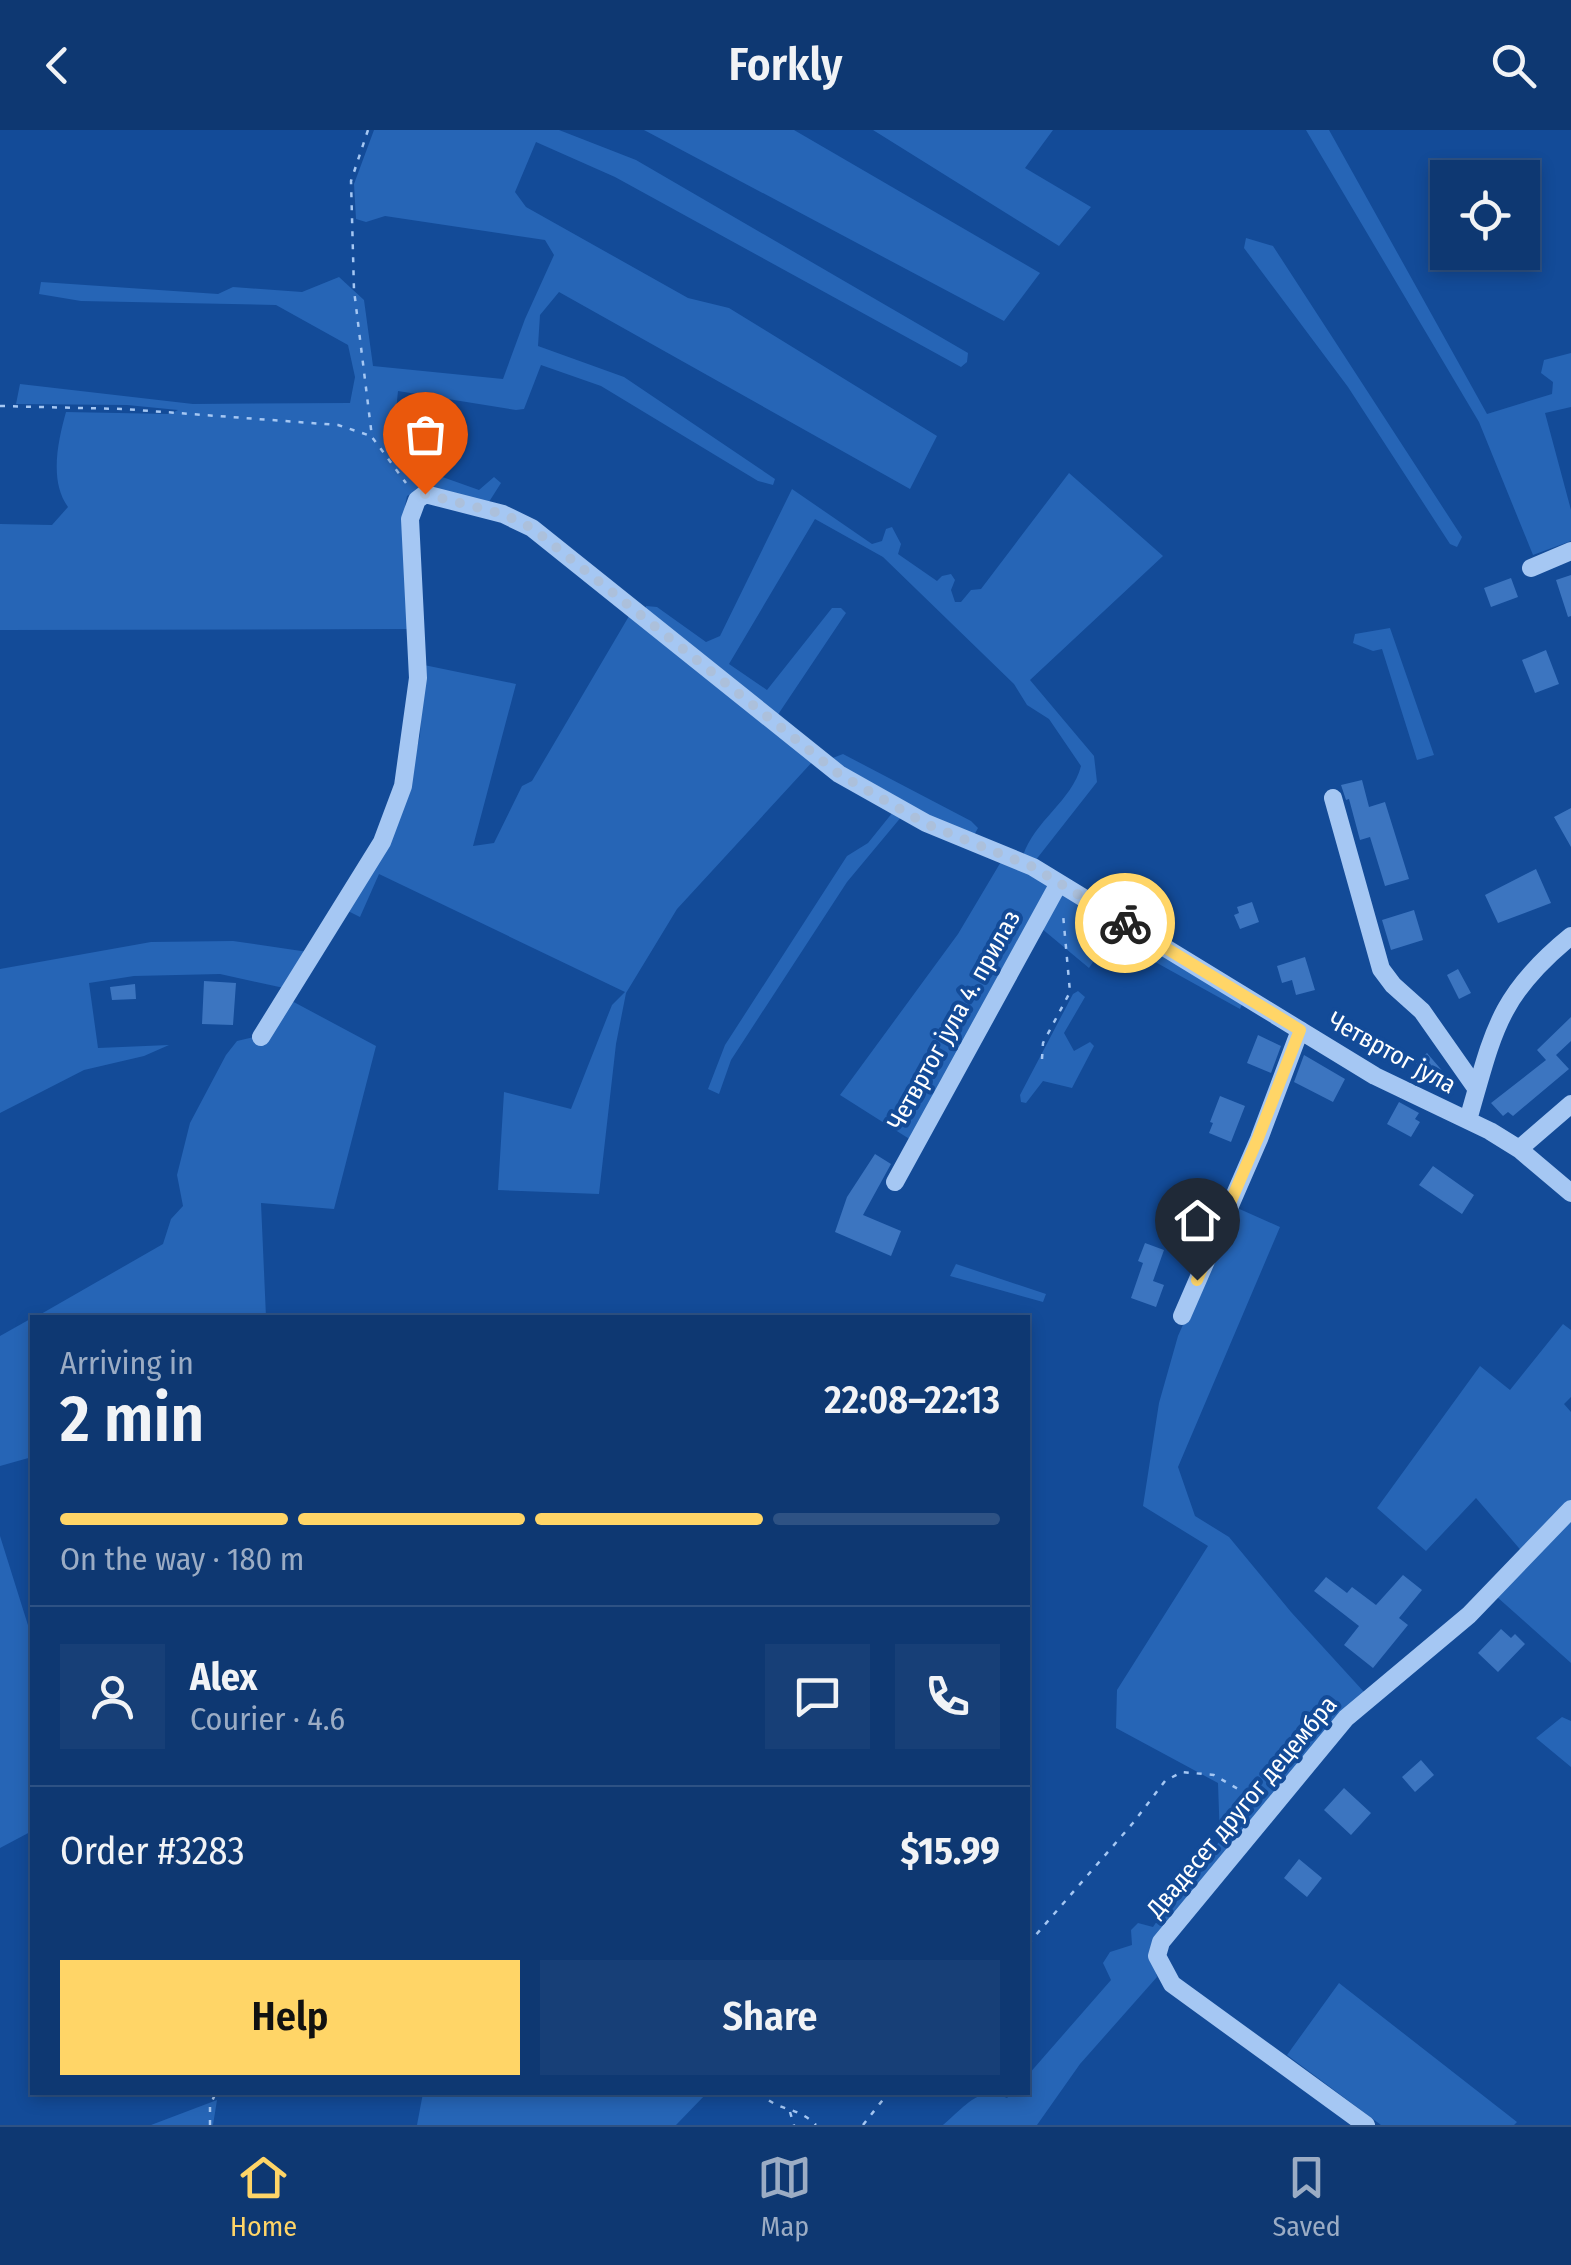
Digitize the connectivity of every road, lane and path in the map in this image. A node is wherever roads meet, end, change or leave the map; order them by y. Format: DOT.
graph roads {
  1 [pos="368,130"];
  2 [pos="0,406"];
  3 [pos="372,437"];
  4 [pos="425,494"];
  5 [pos="1571,551"];
  6 [pos="1531,568"];
  7 [pos="1333,798"];
  8 [pos="1059,883"];
  9 [pos="1571,936"];
  10 [pos="1300,1030"];
  11 [pos="261,1037"];
  12 [pos="1042,1059"];
  13 [pos="1476,1088"];
  14 [pos="1571,1104"];
  15 [pos="1468,1120"];
  16 [pos="1519,1149"];
  17 [pos="894,1182"];
  18 [pos="1571,1194"];
  19 [pos="1182,1316"];
  20 [pos="1571,1509"];
  21 [pos="1270,1807"];
  22 [pos="1030,1942"];
  23 [pos="215,2095"];
  24 [pos="762,2095"];
  25 [pos="887,2095"];
  26 [pos="790,2110"];
  27 [pos="210,2125"];
  28 [pos="794,2125"];
  29 [pos="816,2125"];
  30 [pos="863,2125"];
  31 [pos="1366,2125"];
  1 -- 3 [label="path"];
  2 -- 3 [label="path"];
  3 -- 4 [label="path"];
  4 -- 8 [label="street, Четвртог јула"];
  4 -- 11 [label="street"];
  5 -- 6 [label="street"];
  7 -- 13 [label="street"];
  8 -- 10 [label="street, Четвртог јула"];
  8 -- 12 [label="path"];
  8 -- 17 [label="street, Четвртог јула 4. прилаз"];
  9 -- 13 [label="street"];
  10 -- 15 [label="street, Четвртог јула"];
  10 -- 19 [label="street"];
  13 -- 15 [label="street"];
  14 -- 16 [label="street"];
  15 -- 16 [label="street, Четвртог јула"];
  16 -- 18 [label="street, Четвртог јула"];
  20 -- 21 [label="street, Двадесет другог децембра"];
  21 -- 22 [label="path"];
  21 -- 31 [label="street, Двадесет другог децембра"];
  23 -- 27 [label="path"];
  24 -- 26 [label="path"];
  25 -- 30 [label="path"];
  26 -- 28 [label="path"];
  26 -- 29 [label="path"];
}
